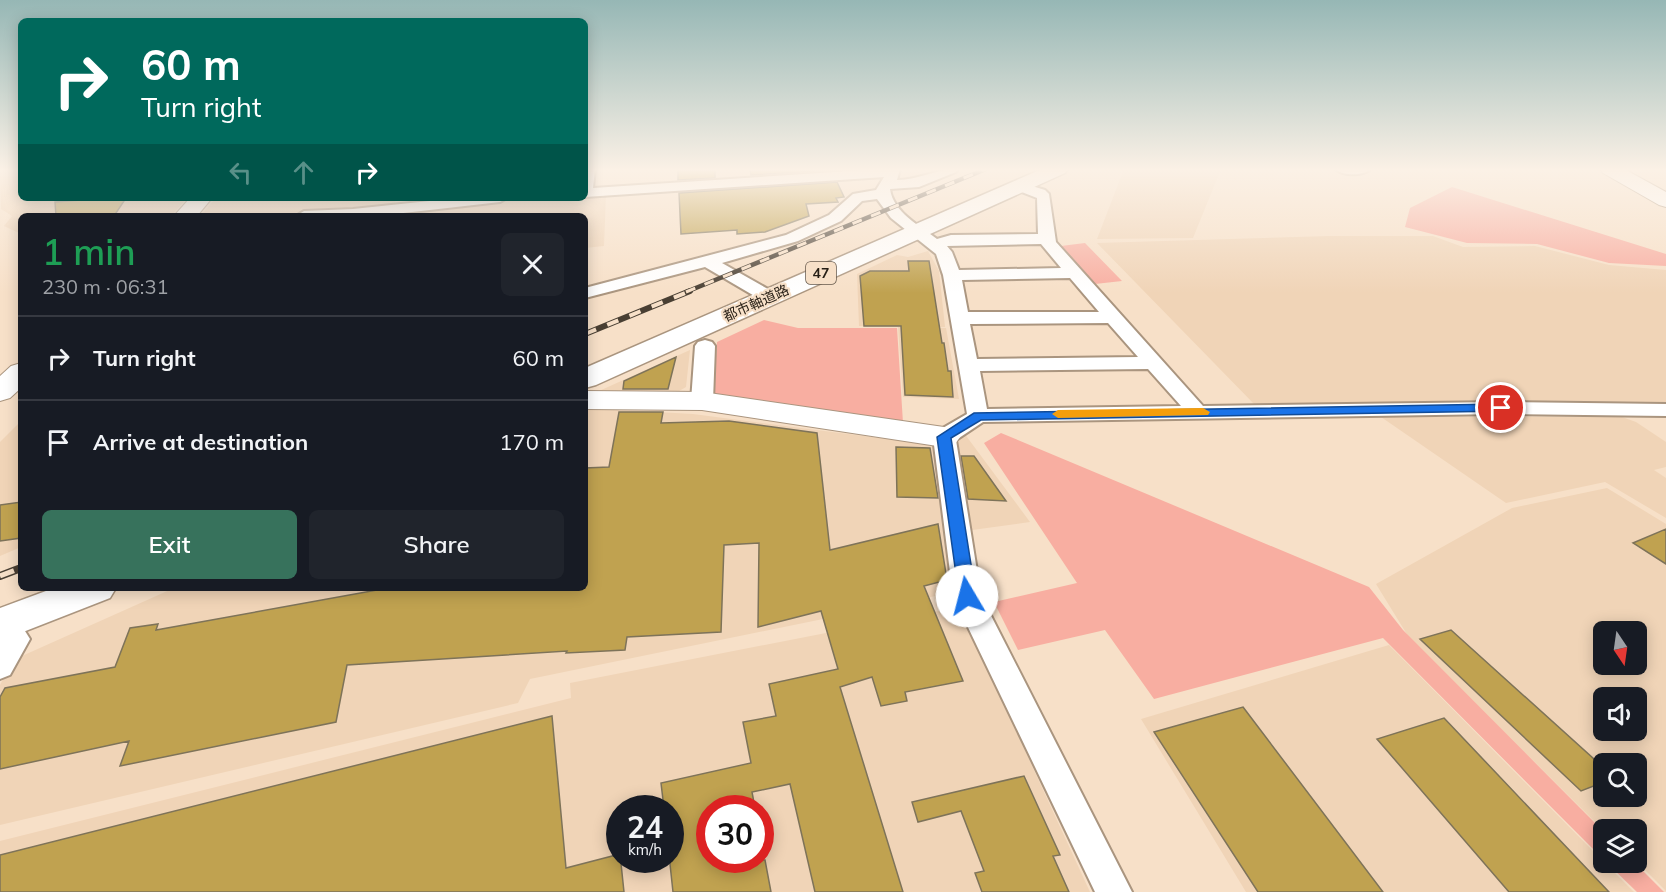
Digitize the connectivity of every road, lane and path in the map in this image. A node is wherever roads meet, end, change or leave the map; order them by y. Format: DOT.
graph roads {
  1 [pos="377,211"];
  2 [pos="843,211"];
  3 [pos="895,211"];
  4 [pos="975,211"];
  5 [pos="1045,211"];
  6 [pos="360,213"];
  7 [pos="927,237"];
  8 [pos="1046,239"];
  9 [pos="705,260"];
  10 [pos="1073,273"];
  11 [pos="952,275"];
  12 [pos="588,292"];
  13 [pos="769,297"];
  14 [pos="1113,316"];
  15 [pos="961,318"];
  16 [pos="705,346"];
  17 [pos="1156,363"];
  18 [pos="967,365"];
  19 [pos="18,375"];
  20 [pos="588,378"];
  21 [pos="0,393"];
  22 [pos="18,393"];
  23 [pos="588,400"];
  24 [pos="702,401"];
  25 [pos="1666,410"];
  26 [pos="1197,412"];
  27 [pos="978,416"];
  28 [pos="944,437"];
  29 [pos="84,591"];
  30 [pos="2,624"];
  31 [pos="0,668"];
  32 [pos="1114,892"];
  1 -- 6 [label="street"];
  2 -- 9 [label="street"];
  3 -- 7 [label="street"];
  4 -- 7 [label="main road, 都市軸道路 / 47"];
  5 -- 8 [label="street"];
  7 -- 8 [label="street"];
  7 -- 11 [label="street"];
  7 -- 13 [label="main road, 都市軸道路 / 47"];
  8 -- 10 [label="street"];
  9 -- 12 [label="street"];
  9 -- 13 [label="street"];
  10 -- 11 [label="street"];
  10 -- 14 [label="street"];
  11 -- 15 [label="street"];
  13 -- 20 [label="main road, 都市軸道路 / 47"];
  14 -- 15 [label="street"];
  14 -- 17 [label="street"];
  15 -- 18 [label="street"];
  16 -- 24 [label="street"];
  17 -- 18 [label="street"];
  17 -- 26 [label="street"];
  18 -- 27 [label="street"];
  19 -- 21 [label="street"];
  21 -- 22 [label="street"];
  23 -- 24 [label="street"];
  24 -- 28 [label="street"];
  25 -- 26 [label="street"];
  26 -- 27 [label="street"];
  27 -- 28 [label="street"];
  28 -- 32 [label="street"];
  29 -- 30 [label="main road"];
  30 -- 31 [label="street"];
}
